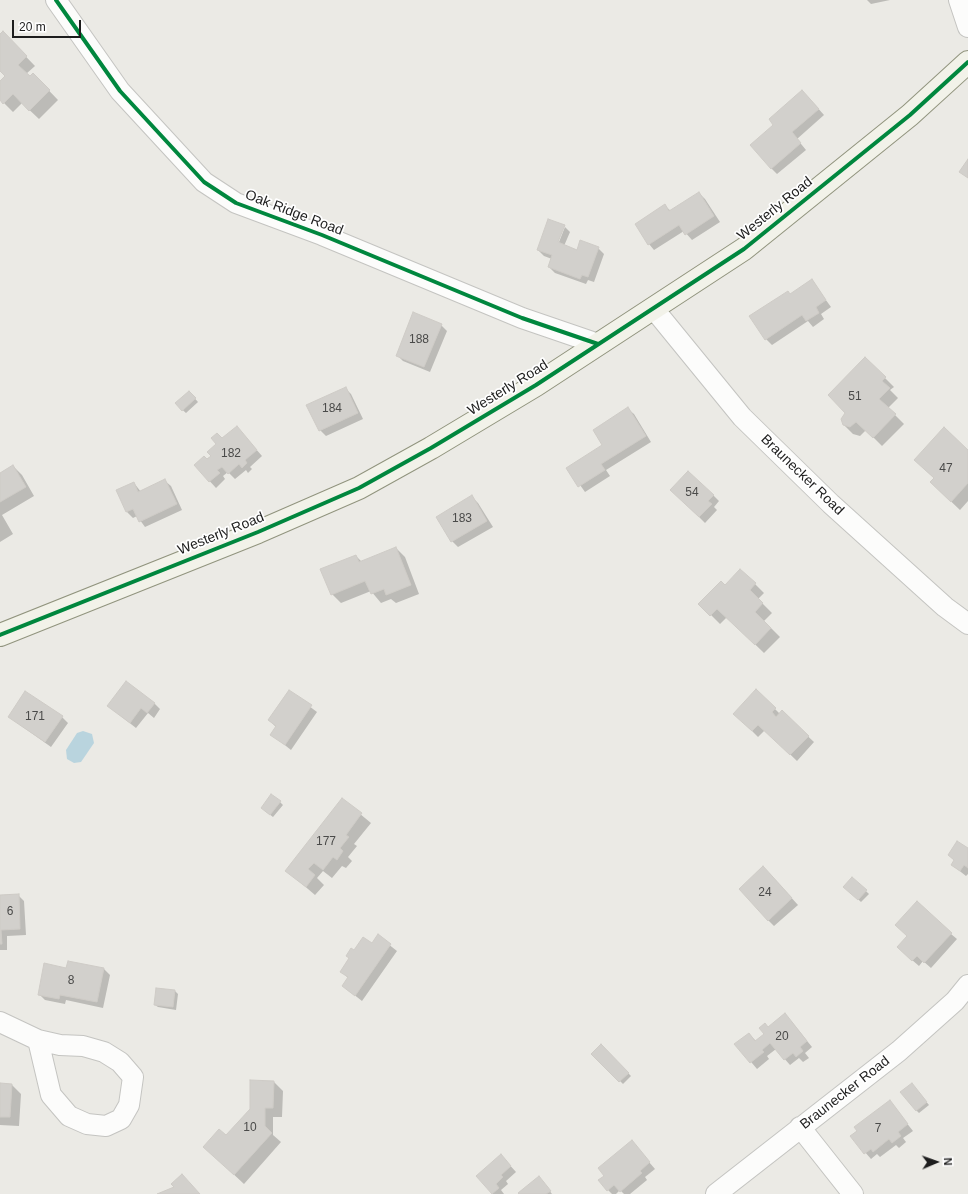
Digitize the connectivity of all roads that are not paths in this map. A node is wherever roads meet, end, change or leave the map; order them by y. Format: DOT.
graph roads {
  1 [pos="56,0"];
  2 [pos="959,0"];
  3 [pos="968,27"];
  4 [pos="968,62"];
  5 [pos="653,308"];
  6 [pos="598,344"];
  7 [pos="968,624"];
  8 [pos="0,635"];
  9 [pos="968,985"];
  10 [pos="0,1022"];
  11 [pos="38,1040"];
  12 [pos="800,1127"];
  13 [pos="716,1194"];
  14 [pos="853,1194"];
  1 -- 6 [label="street, Oak Ridge Road"];
  2 -- 3 [label="street"];
  4 -- 5 [label="street, Westerly Road"];
  5 -- 6 [label="street, Westerly Road"];
  5 -- 7 [label="street, Braunecker Road"];
  6 -- 8 [label="street, Westerly Road"];
  9 -- 12 [label="street, Braunecker Road"];
  10 -- 11 [label="street"];
  11 -- 11 [label="street"];
  12 -- 13 [label="street, Braunecker Road"];
  12 -- 14 [label="street"];
}
